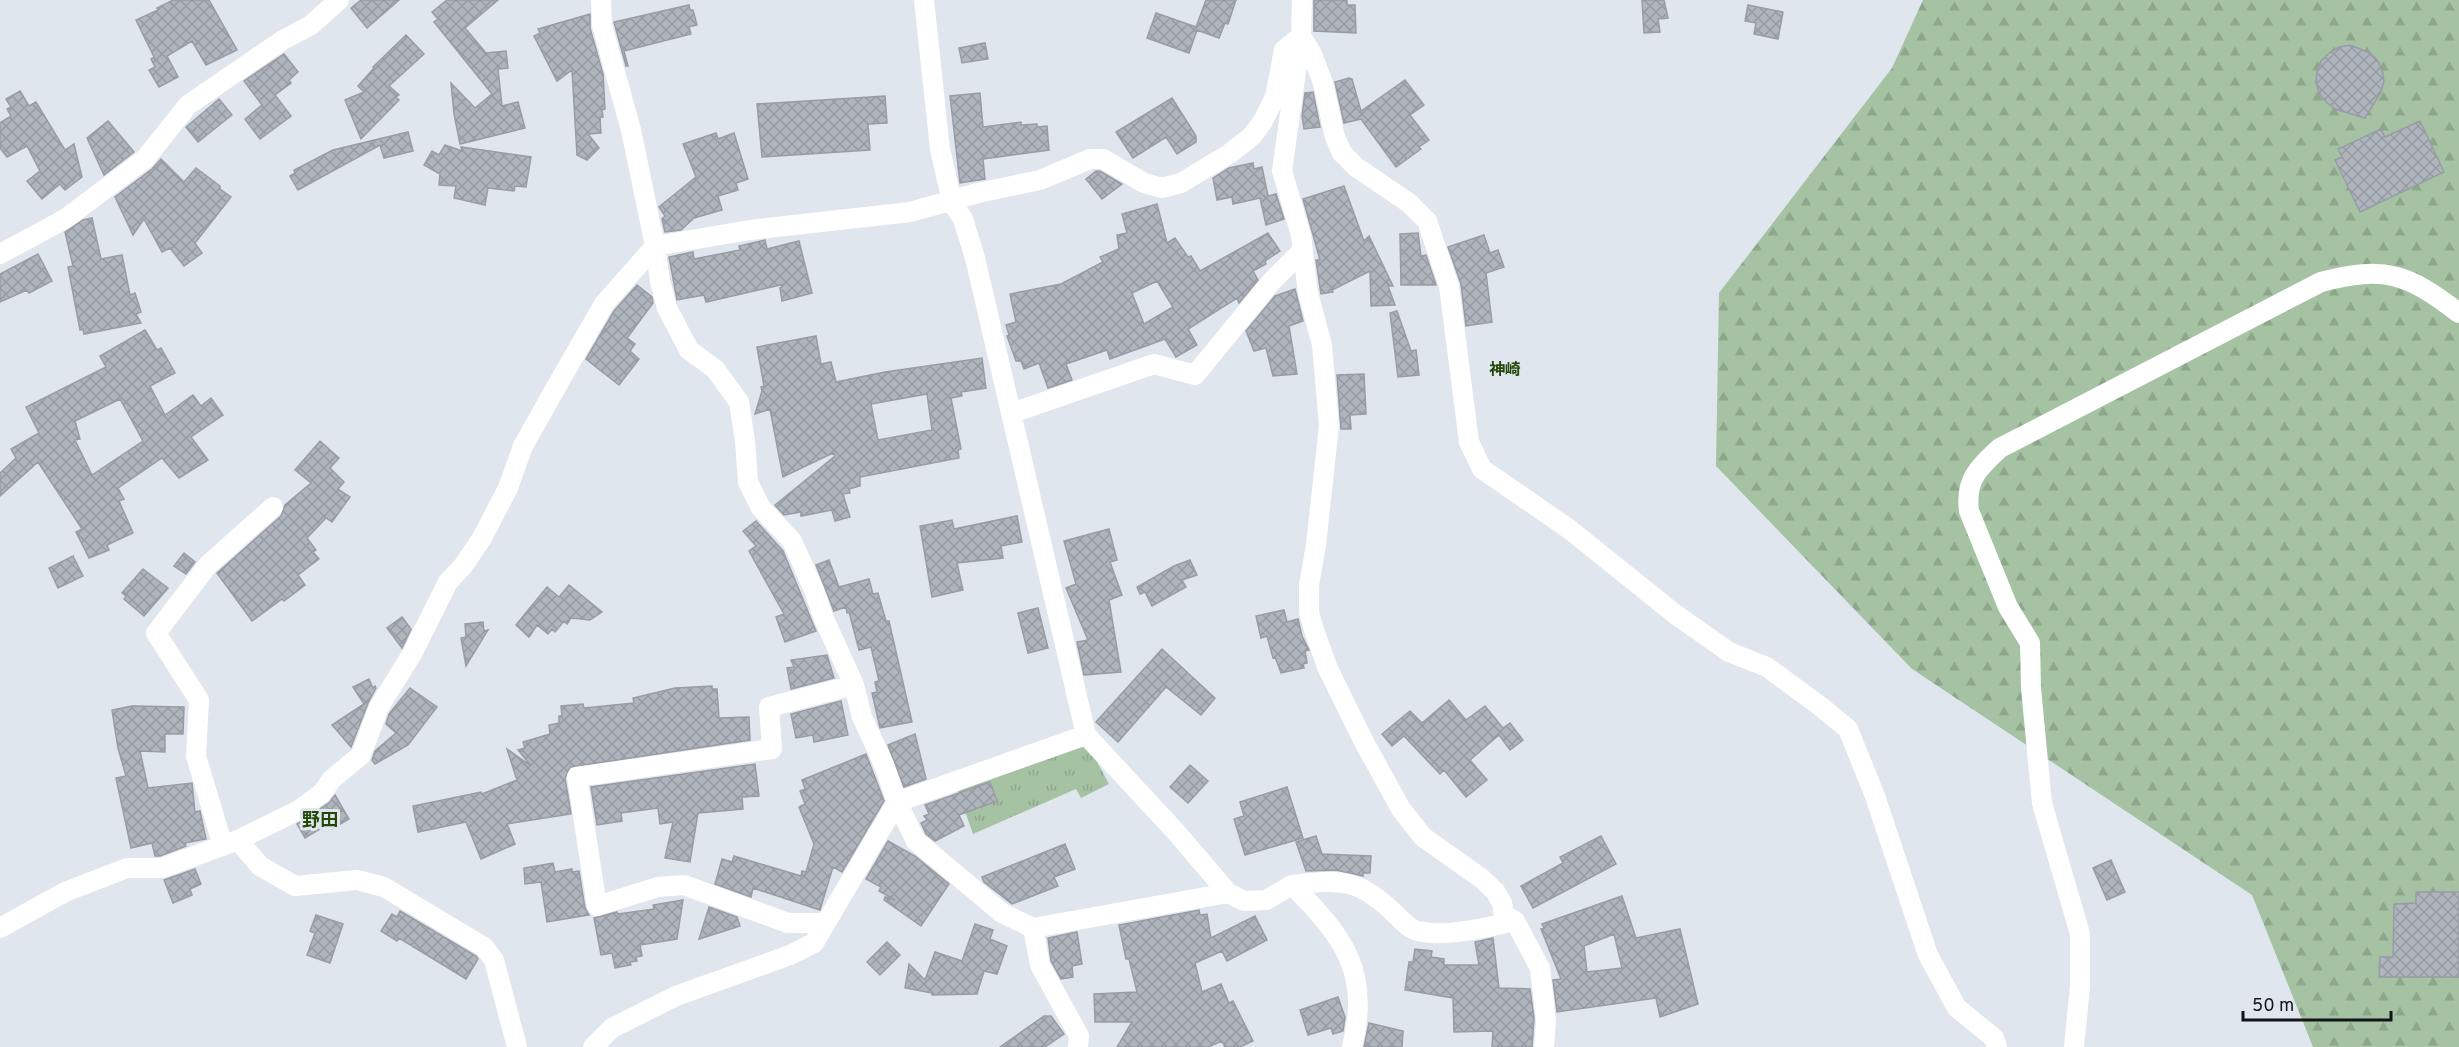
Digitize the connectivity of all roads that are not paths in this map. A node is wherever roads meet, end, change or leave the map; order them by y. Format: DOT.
graph roads {
  1 [pos="323,0"];
  2 [pos="339,0"];
  3 [pos="601,0"];
  4 [pos="924,0"];
  5 [pos="1302,0"];
  6 [pos="1301,36"];
  7 [pos="283,40"];
  8 [pos="952,202"];
  9 [pos="655,246"];
  10 [pos="1303,250"];
  11 [pos="0,254"];
  12 [pos="2459,314"];
  13 [pos="1012,413"];
  14 [pos="273,507"];
  15 [pos="854,685"];
  16 [pos="1086,735"];
  17 [pos="897,802"];
  18 [pos="231,843"];
  19 [pos="1292,885"];
  20 [pos="1228,893"];
  21 [pos="1515,921"];
  22 [pos="826,923"];
  23 [pos="0,928"];
  24 [pos="1034,928"];
  25 [pos="517,1047"];
  26 [pos="593,1047"];
  27 [pos="1077,1047"];
  28 [pos="1352,1047"];
  29 [pos="1544,1047"];
  30 [pos="1997,1047"];
  31 [pos="2074,1047"];
  1 -- 7 [label="street"];
  2 -- 7 [label="street"];
  3 -- 9 [label="street"];
  4 -- 8 [label="street"];
  5 -- 6 [label="street"];
  6 -- 8 [label="street"];
  6 -- 10 [label="street"];
  6 -- 30 [label="street"];
  7 -- 11 [label="street"];
  8 -- 9 [label="street"];
  8 -- 13 [label="street"];
  9 -- 15 [label="street"];
  9 -- 18 [label="street"];
  10 -- 13 [label="street"];
  10 -- 21 [label="street"];
  12 -- 31 [label="street"];
  13 -- 16 [label="street"];
  14 -- 18 [label="street"];
  15 -- 17 [label="street"];
  15 -- 22 [label="street"];
  16 -- 17 [label="street"];
  16 -- 20 [label="street"];
  17 -- 22 [label="street"];
  17 -- 24 [label="street"];
  18 -- 23 [label="street"];
  18 -- 25 [label="street"];
  19 -- 20 [label="street"];
  19 -- 21 [label="street"];
  19 -- 28 [label="street"];
  20 -- 24 [label="street"];
  21 -- 29 [label="street"];
  22 -- 26 [label="street"];
  24 -- 27 [label="street"];
}
